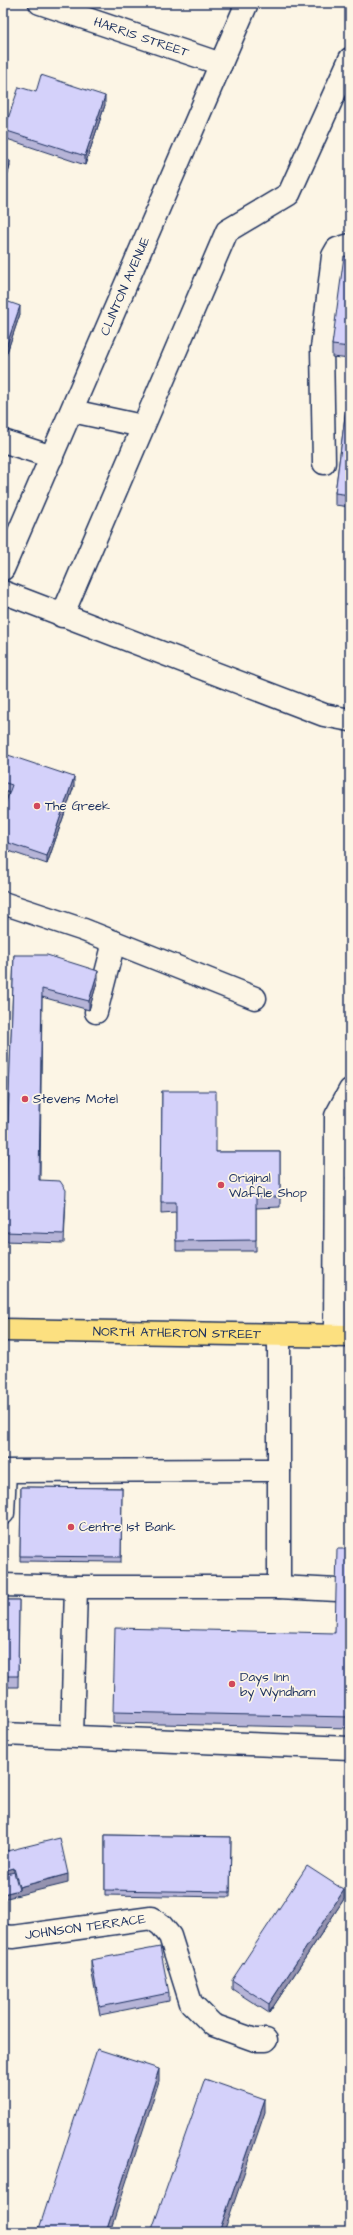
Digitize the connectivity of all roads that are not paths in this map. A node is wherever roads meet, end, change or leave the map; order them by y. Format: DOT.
graph roads {
  1 [pos="40,3"];
  2 [pos="248,3"];
  3 [pos="350,59"];
  4 [pos="221,64"];
  5 [pos="350,245"];
  6 [pos="72,411"];
  7 [pos="142,426"];
  8 [pos="3,441"];
  9 [pos="52,458"];
  10 [pos="324,463"];
  11 [pos="3,569"];
  12 [pos="3,592"];
  13 [pos="62,616"];
  14 [pos="350,720"];
  15 [pos="3,903"];
  16 [pos="114,942"];
  17 [pos="255,998"];
  18 [pos="96,1012"];
  19 [pos="350,1090"];
  20 [pos="3,1330"];
  21 [pos="279,1335"];
  22 [pos="342,1336"];
  23 [pos="280,1470"];
  24 [pos="3,1513"];
  25 [pos="3,1585"];
  26 [pos="76,1587"];
  27 [pos="280,1587"];
  28 [pos="337,1590"];
  29 [pos="3,1734"];
  30 [pos="72,1736"];
  31 [pos="350,1748"];
  32 [pos="3,1936"];
  33 [pos="266,2040"];
  1 -- 4 [label="street, HARRIS STREET"];
  2 -- 4 [label="street, CLINTON AVENUE"];
  3 -- 7 [label="street"];
  4 -- 6 [label="street, CLINTON AVENUE"];
  5 -- 10 [label="street"];
  6 -- 7 [label="street"];
  6 -- 9 [label="street, CLINTON AVENUE"];
  7 -- 13 [label="street"];
  8 -- 9 [label="street"];
  9 -- 11 [label="street, CLINTON AVENUE"];
  12 -- 13 [label="street"];
  13 -- 14 [label="street"];
  15 -- 16 [label="street"];
  16 -- 17 [label="street"];
  16 -- 18 [label="street"];
  19 -- 22 [label="street"];
  20 -- 21 [label="main road, NORTH ATHERTON STREET"];
  21 -- 22 [label="main road, NORTH ATHERTON STREET"];
  21 -- 23 [label="street"];
  23 -- 24 [label="street"];
  23 -- 27 [label="street"];
  25 -- 26 [label="street"];
  26 -- 27 [label="street"];
  26 -- 30 [label="street"];
  27 -- 28 [label="street"];
  29 -- 30 [label="street"];
  30 -- 31 [label="street"];
  32 -- 33 [label="street, JOHNSON TERRACE"];
}
